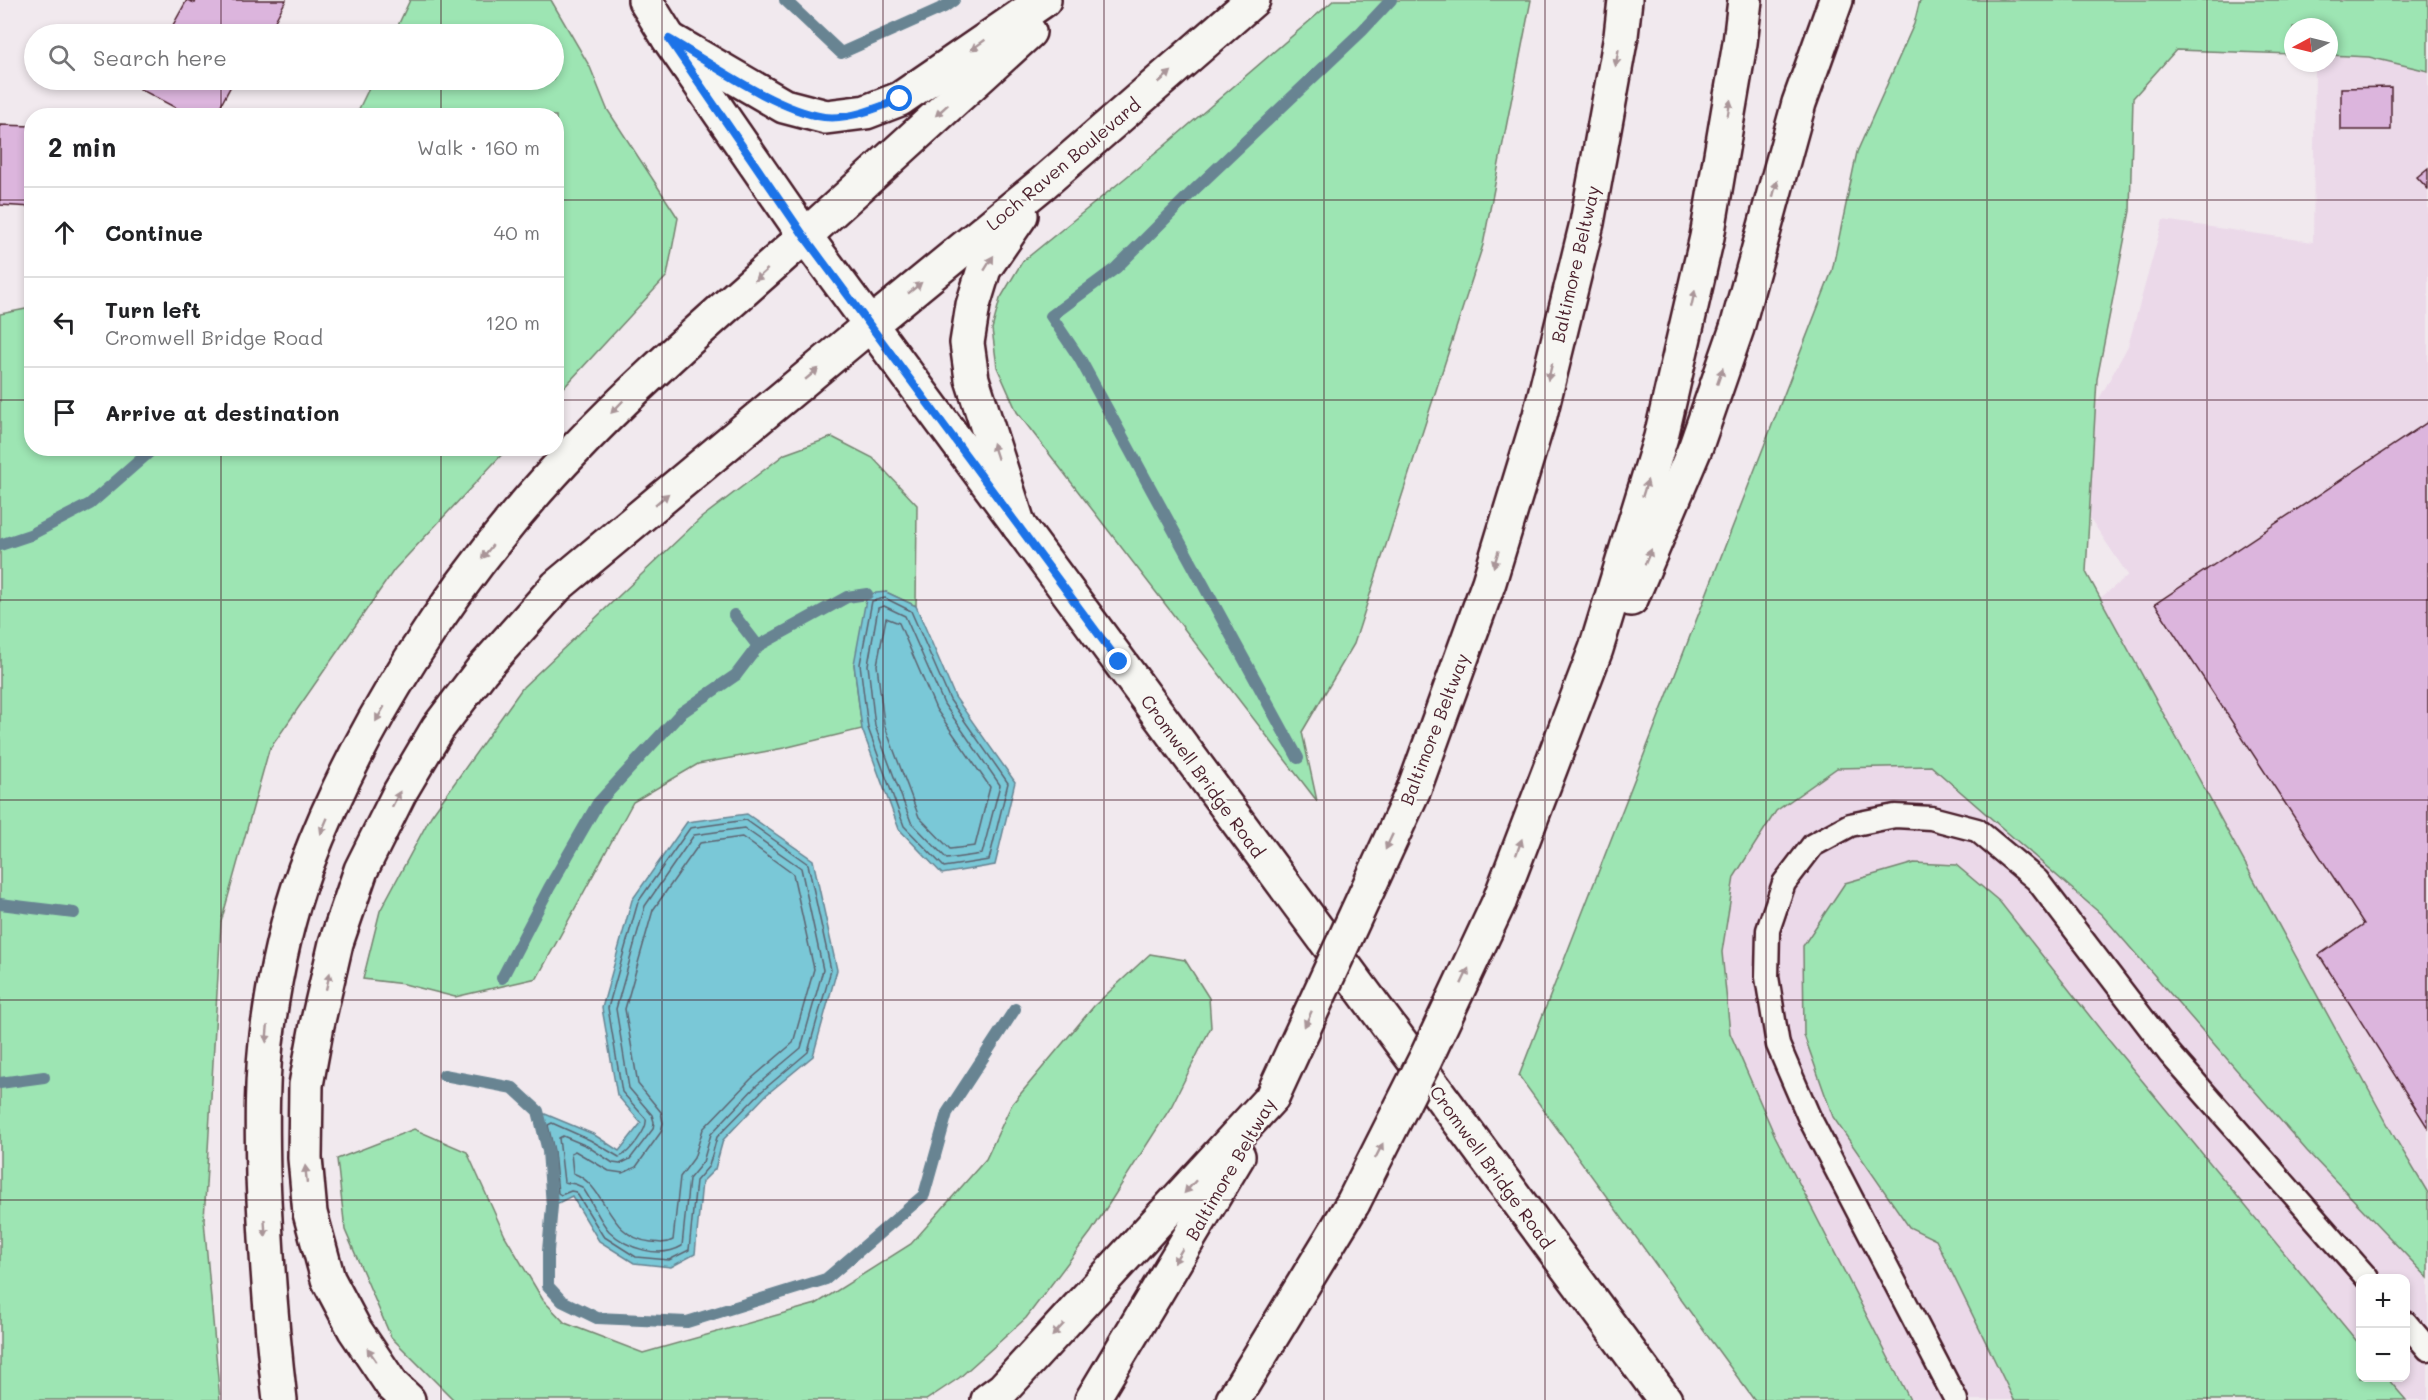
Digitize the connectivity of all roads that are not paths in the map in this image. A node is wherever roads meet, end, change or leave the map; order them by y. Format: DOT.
graph roads {
  1 [pos="645,0"];
  2 [pos="1044,0"];
  3 [pos="1063,0"];
  4 [pos="1253,0"];
  5 [pos="1625,0"];
  6 [pos="1745,0"];
  7 [pos="1836,0"];
  8 [pos="669,39"];
  9 [pos="1042,184"];
  10 [pos="804,236"];
  11 [pos="870,325"];
  12 [pos="1019,526"];
  13 [pos="1544,782"];
  14 [pos="1272,1097"];
  15 [pos="1328,1244"];
  16 [pos="2363,1274"];
  17 [pos="2410,1328"];
  18 [pos="2428,1349"];
  19 [pos="280,1400"];
  20 [pos="408,1400"];
  21 [pos="988,1400"];
  22 [pos="1092,1400"];
  23 [pos="1233,1400"];
  24 [pos="1252,1400"];
  25 [pos="1665,1400"];
  26 [pos="1956,1400"];
  1 -- 8 [label="main road, Cromwell Bridge Road"];
  2 -- 8 [label="main road, one-way"];
  3 -- 10 [label="main road, one-way"];
  9 -- 4 [label="main road, Loch Raven Boulevard, one-way"];
  5 -- 14 [label="main road, Baltimore Beltway, one-way, bridge"];
  13 -- 6 [label="main road, one-way"];
  13 -- 7 [label="main road, one-way"];
  8 -- 10 [label="main road, Cromwell Bridge Road"];
  11 -- 9 [label="main road, Loch Raven Boulevard, one-way"];
  12 -- 9 [label="main road, one-way"];
  10 -- 11 [label="main road, Cromwell Bridge Road"];
  10 -- 19 [label="main road, one-way"];
  11 -- 12 [label="main road, Cromwell Bridge Road"];
  20 -- 11 [label="main road, Loch Raven Boulevard, one-way"];
  12 -- 25 [label="main road, Cromwell Bridge Road"];
  15 -- 13 [label="main road, one-way, bridge"];
  14 -- 21 [label="main road, one-way"];
  14 -- 22 [label="main road, Baltimore Beltway, one-way"];
  15 -- 23 [label="main road"];
  15 -- 24 [label="main road"];
  16 -- 26 [label="lane"];
  17 -- 18 [label="lane"];
}
